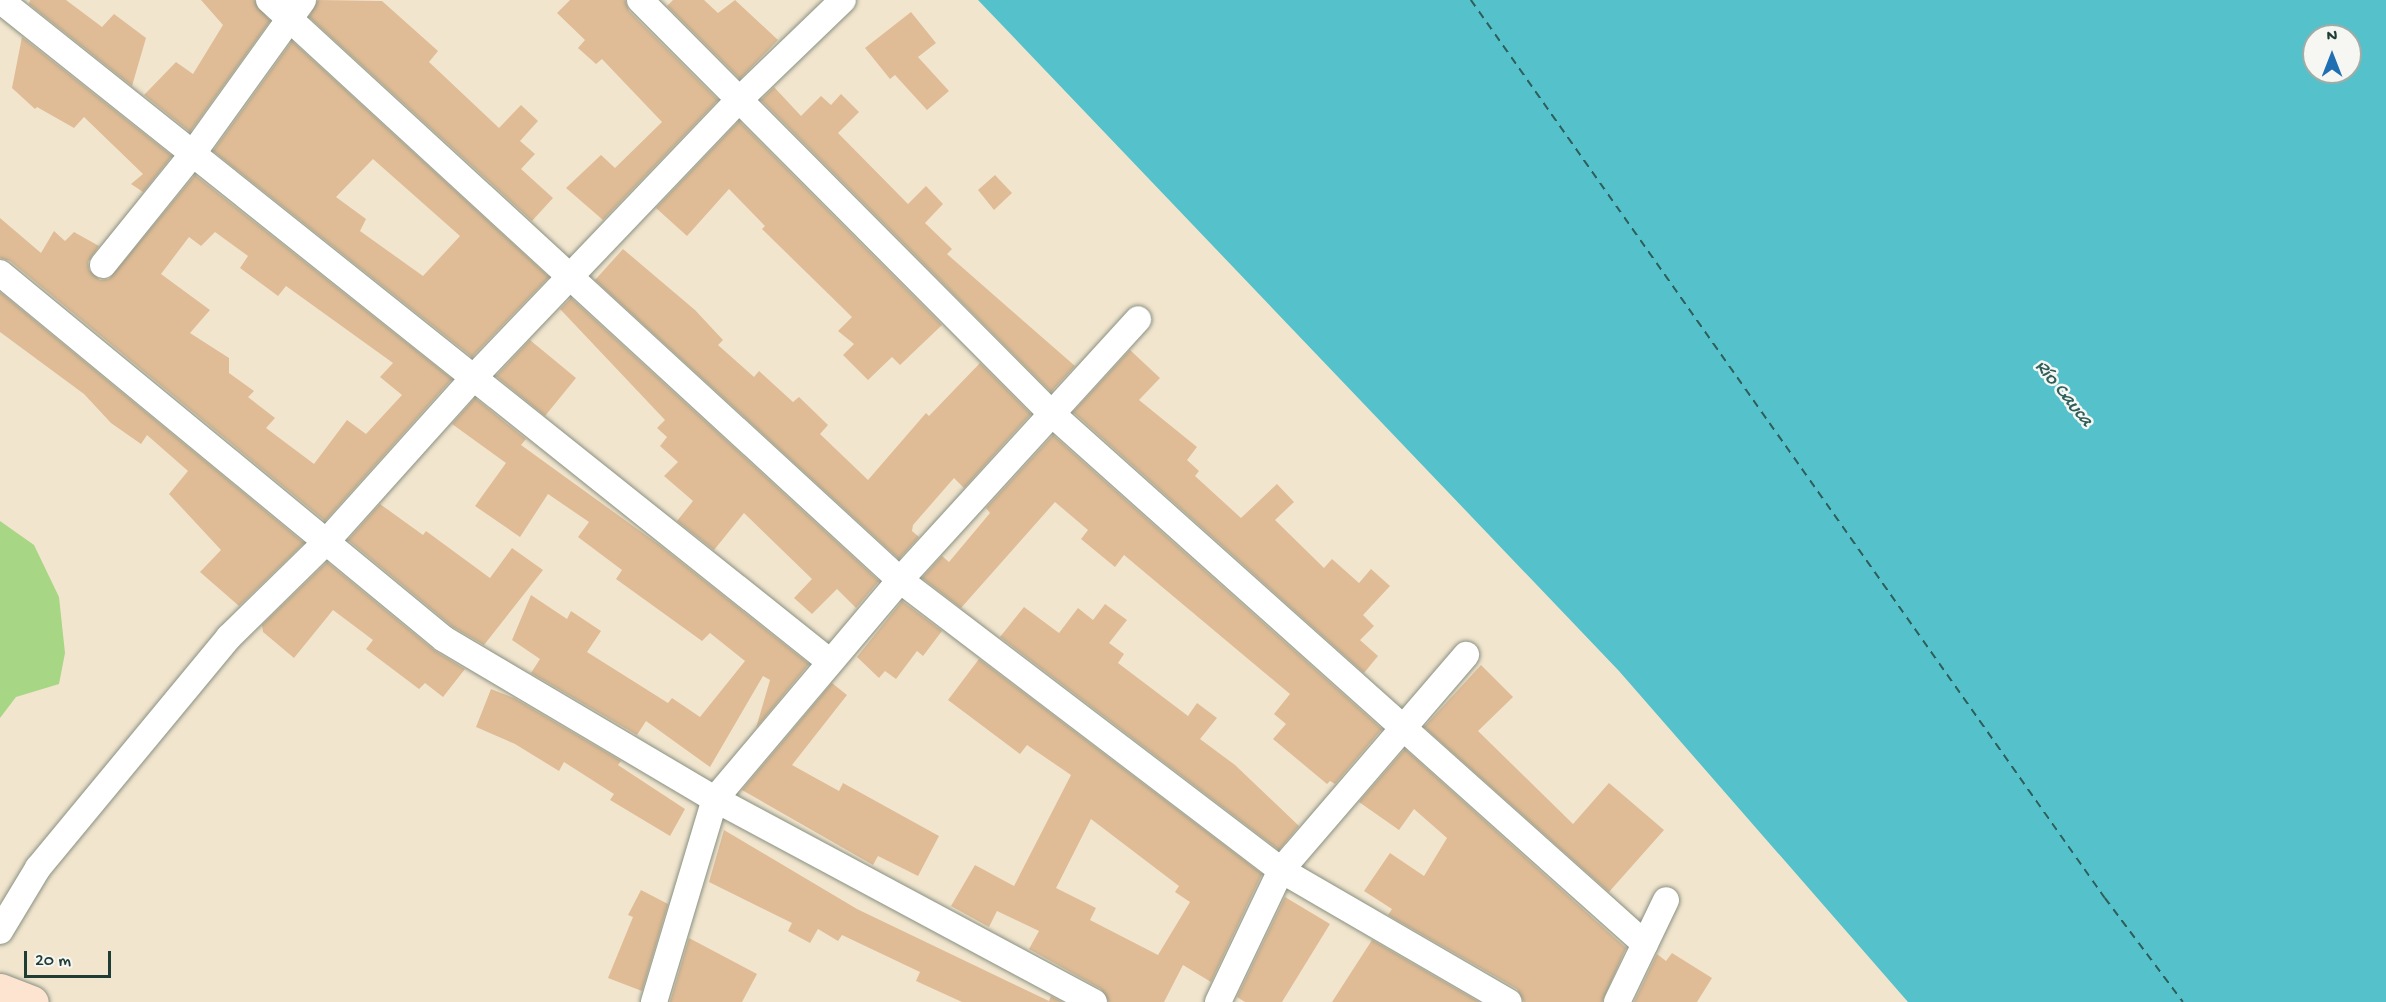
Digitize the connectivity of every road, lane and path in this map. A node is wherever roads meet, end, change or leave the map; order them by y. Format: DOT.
graph roads {
  1 [pos="0,0"];
  2 [pos="640,0"];
  3 [pos="843,0"];
  4 [pos="287,6"];
  5 [pos="739,100"];
  6 [pos="191,156"];
  7 [pos="103,265"];
  8 [pos="0,273"];
  9 [pos="570,276"];
  10 [pos="1138,319"];
  11 [pos="473,378"];
  12 [pos="1050,412"];
  13 [pos="327,541"];
  14 [pos="900,580"];
  15 [pos="1467,655"];
  16 [pos="829,661"];
  17 [pos="1405,727"];
  18 [pos="715,799"];
  19 [pos="1281,870"];
  20 [pos="1666,900"];
  21 [pos="0,931"];
  22 [pos="1645,944"];
  23 [pos="0,990"];
  24 [pos="32,1002"];
  25 [pos="654,1002"];
  26 [pos="1094,1002"];
  27 [pos="1218,1002"];
  28 [pos="1509,1002"];
  29 [pos="1617,1002"];
  1 -- 6 [label="street"];
  2 -- 5 [label="street"];
  3 -- 5 [label="street"];
  4 -- 6 [label="street"];
  4 -- 9 [label="street"];
  5 -- 9 [label="street"];
  5 -- 12 [label="street"];
  6 -- 7 [label="street"];
  6 -- 11 [label="street"];
  8 -- 13 [label="street"];
  9 -- 11 [label="street"];
  9 -- 14 [label="street"];
  10 -- 12 [label="street"];
  11 -- 13 [label="street"];
  11 -- 16 [label="street"];
  12 -- 14 [label="street"];
  12 -- 17 [label="street"];
  13 -- 18 [label="street"];
  13 -- 21 [label="street"];
  14 -- 16 [label="street"];
  14 -- 19 [label="street"];
  15 -- 17 [label="street"];
  16 -- 18 [label="street"];
  17 -- 19 [label="street"];
  17 -- 22 [label="street"];
  18 -- 25 [label="street"];
  18 -- 26 [label="street"];
  19 -- 27 [label="street"];
  19 -- 28 [label="street"];
  20 -- 22 [label="street"];
  22 -- 29 [label="street"];
  23 -- 24 [label="main road"];
}
